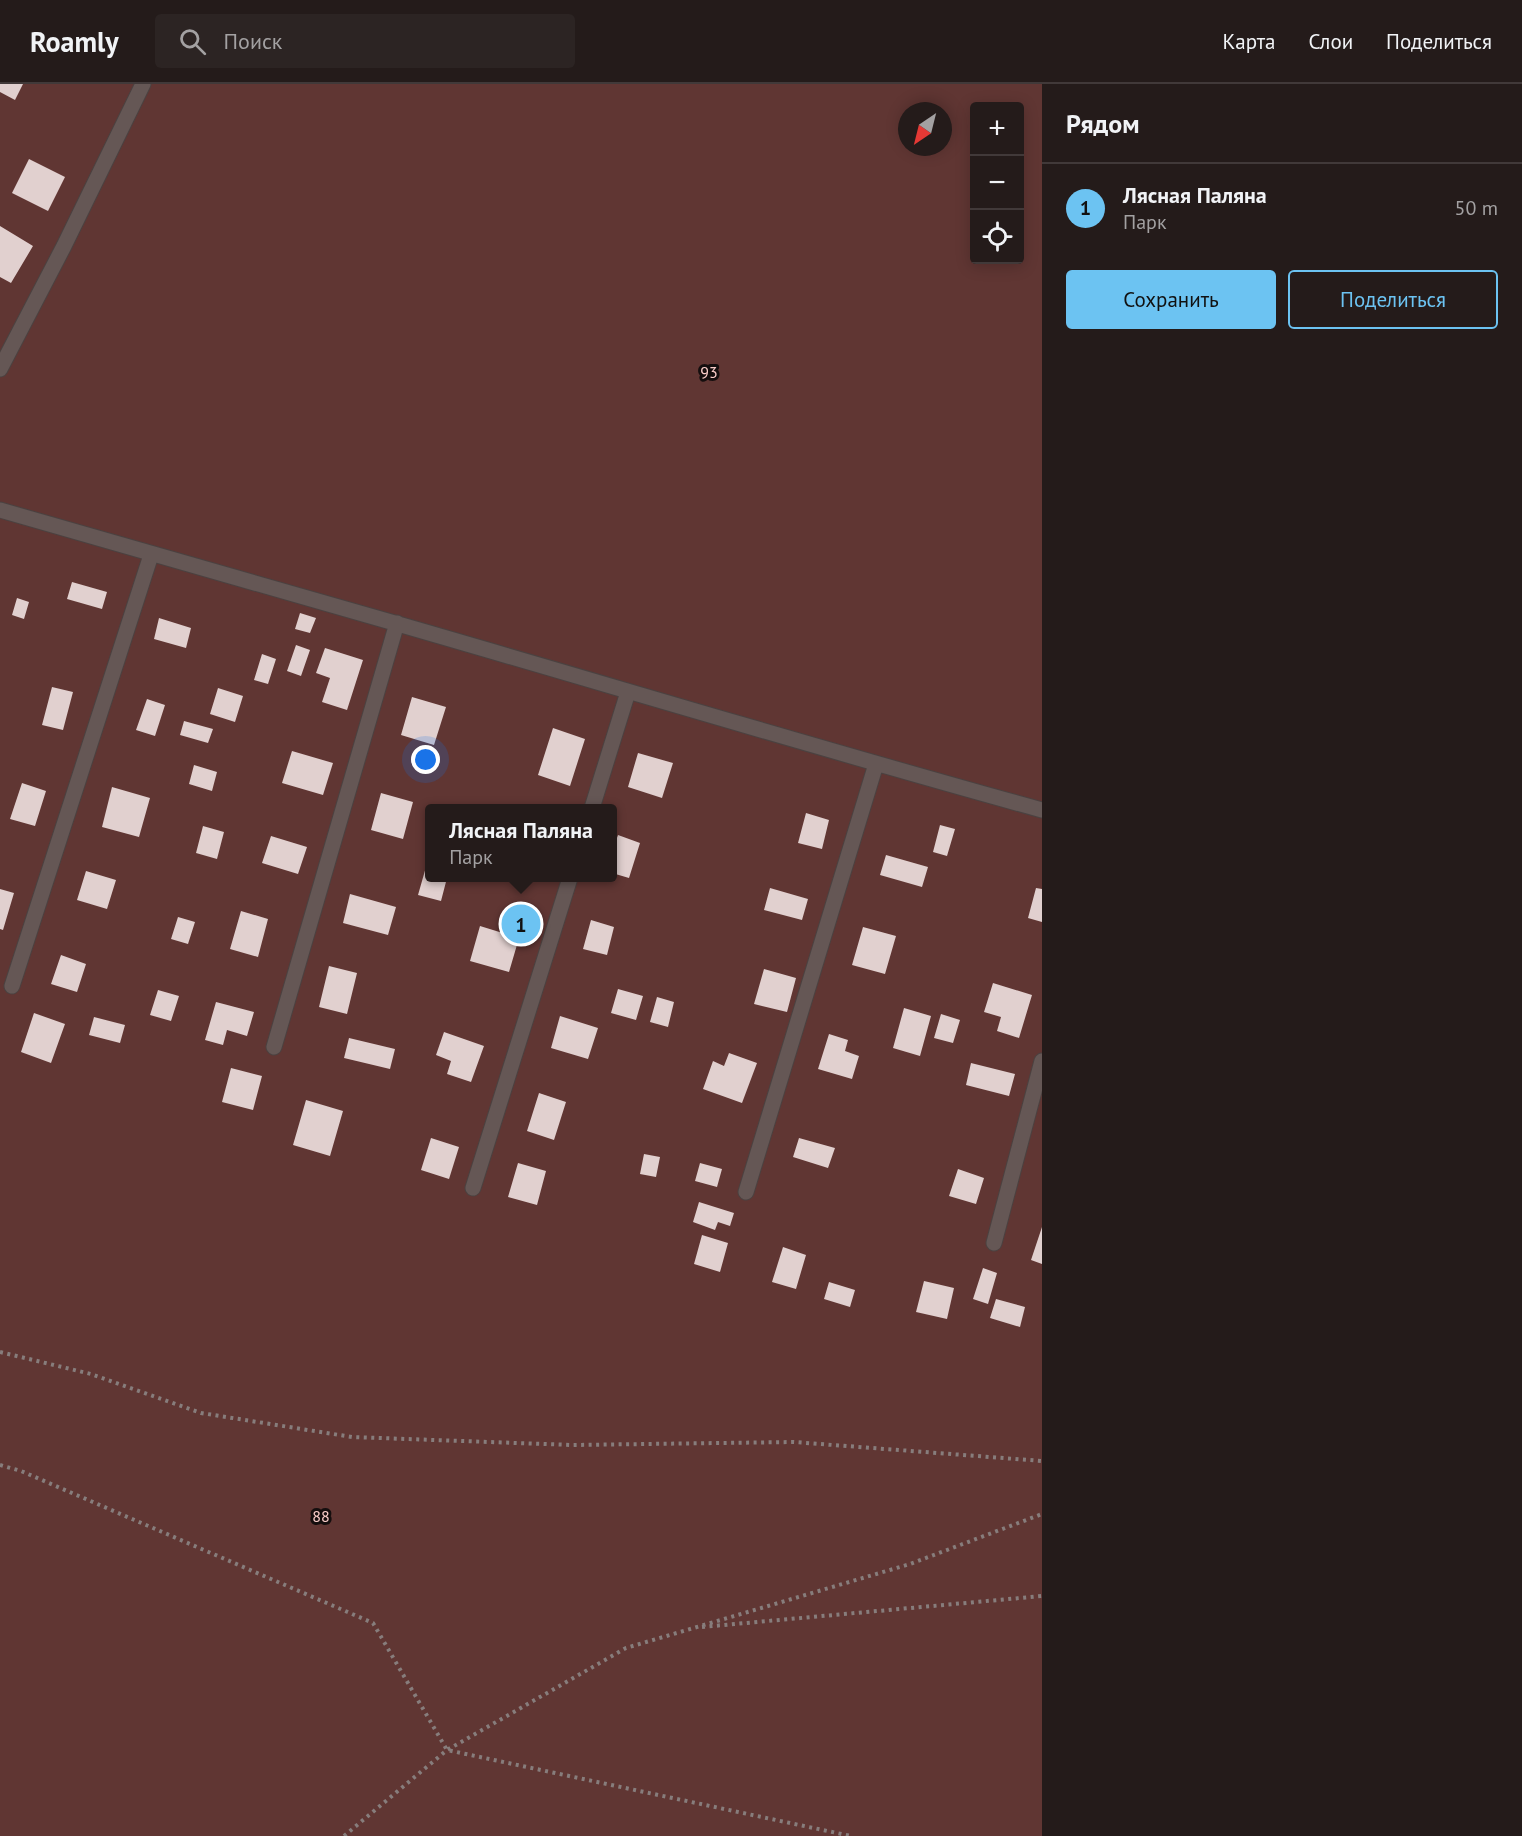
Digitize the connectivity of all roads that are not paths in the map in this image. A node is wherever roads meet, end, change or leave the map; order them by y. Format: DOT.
graph roads {
  1 [pos="143,84"];
  2 [pos="0,369"];
  3 [pos="0,510"];
  4 [pos="151,555"];
  5 [pos="397,623"];
  6 [pos="628,692"];
  7 [pos="876,764"];
  8 [pos="592,804"];
  9 [pos="1042,810"];
  10 [pos="569,882"];
  11 [pos="12,986"];
  12 [pos="274,1047"];
  13 [pos="1042,1061"];
  14 [pos="473,1188"];
  15 [pos="746,1192"];
  16 [pos="994,1243"];
  1 -- 2 [label="street"];
  3 -- 4 [label="street"];
  4 -- 5 [label="street"];
  4 -- 11 [label="street"];
  5 -- 6 [label="street"];
  5 -- 12 [label="street"];
  6 -- 7 [label="street"];
  6 -- 8 [label="street"];
  7 -- 9 [label="street"];
  7 -- 15 [label="street"];
  10 -- 14 [label="street"];
  13 -- 16 [label="street"];
}
